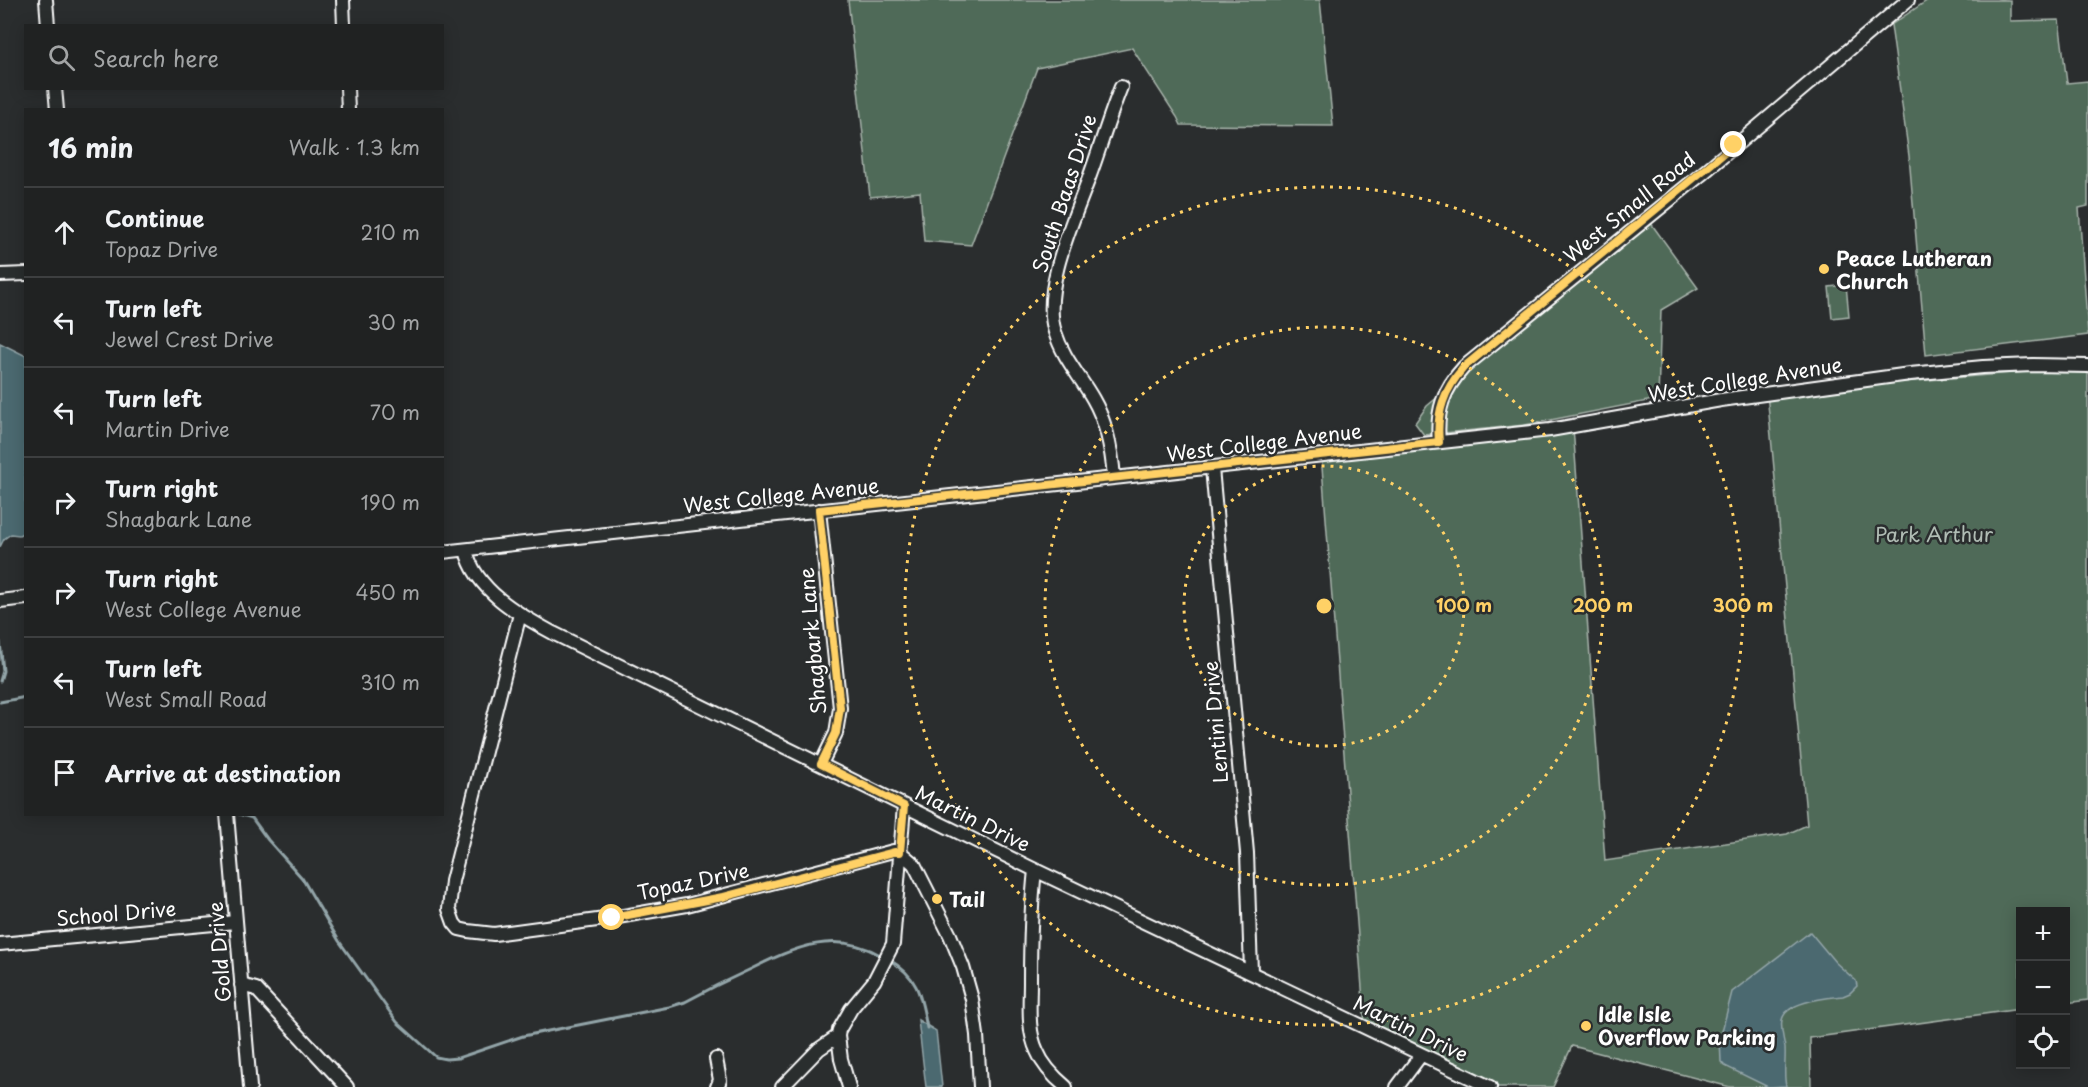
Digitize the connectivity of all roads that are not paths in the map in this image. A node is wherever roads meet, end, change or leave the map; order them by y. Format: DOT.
graph roads {
  1 [pos="46,0"];
  2 [pos="343,0"];
  3 [pos="1908,0"];
  4 [pos="48,24"];
  5 [pos="344,24"];
  6 [pos="1121,87"];
  7 [pos="55,90"];
  8 [pos="347,90"];
  9 [pos="57,108"];
  10 [pos="348,108"];
  11 [pos="24,274"];
  12 [pos="0,275"];
  13 [pos="2088,366"];
  14 [pos="1439,442"];
  15 [pos="1212,468"];
  16 [pos="1114,478"];
  17 [pos="819,510"];
  18 [pos="466,550"];
  19 [pos="444,552"];
  20 [pos="24,598"];
  21 [pos="0,601"];
  22 [pos="520,614"];
  23 [pos="821,764"];
  24 [pos="904,806"];
  25 [pos="227,816"];
  26 [pos="900,852"];
  27 [pos="1035,870"];
  28 [pos="235,922"];
  29 [pos="0,944"];
  30 [pos="1251,972"];
  31 [pos="241,985"];
  32 [pos="838,1036"];
  33 [pos="1421,1055"];
  34 [pos="716,1059"];
  35 [pos="250,1087"];
  36 [pos="347,1087"];
  37 [pos="717,1087"];
  38 [pos="782,1087"];
  39 [pos="849,1087"];
  40 [pos="980,1087"];
  41 [pos="1066,1087"];
  42 [pos="1397,1087"];
  43 [pos="1490,1087"];
  1 -- 4 [label="street"];
  2 -- 5 [label="street"];
  3 -- 14 [label="street, West Small Road"];
  6 -- 16 [label="street, South Baas Drive"];
  7 -- 9 [label="street"];
  8 -- 10 [label="street"];
  11 -- 12 [label="street"];
  13 -- 14 [label="street, West College Avenue"];
  14 -- 15 [label="street, West College Avenue"];
  15 -- 16 [label="street, West College Avenue"];
  15 -- 30 [label="street, Lentini Drive"];
  16 -- 17 [label="street, West College Avenue"];
  17 -- 18 [label="street, West College Avenue"];
  17 -- 23 [label="street, Shagbark Lane"];
  18 -- 19 [label="street, West College Avenue"];
  18 -- 22 [label="street, Martin Drive"];
  20 -- 21 [label="street"];
  22 -- 23 [label="street, Martin Drive"];
  22 -- 26 [label="street, Topaz Drive"];
  23 -- 24 [label="street, Martin Drive"];
  24 -- 26 [label="street"];
  24 -- 27 [label="street, Martin Drive"];
  25 -- 28 [label="street, Gold Drive"];
  26 -- 32 [label="street"];
  26 -- 40 [label="street"];
  27 -- 30 [label="street, Martin Drive"];
  27 -- 41 [label="street"];
  28 -- 29 [label="street, School Drive"];
  28 -- 31 [label="street, Gold Drive"];
  30 -- 33 [label="street, Martin Drive"];
  31 -- 35 [label="street, Gold Drive"];
  31 -- 36 [label="street"];
  32 -- 38 [label="street"];
  32 -- 39 [label="street"];
  33 -- 42 [label="street"];
  33 -- 43 [label="street, Martin Drive"];
  34 -- 37 [label="street"];
}
